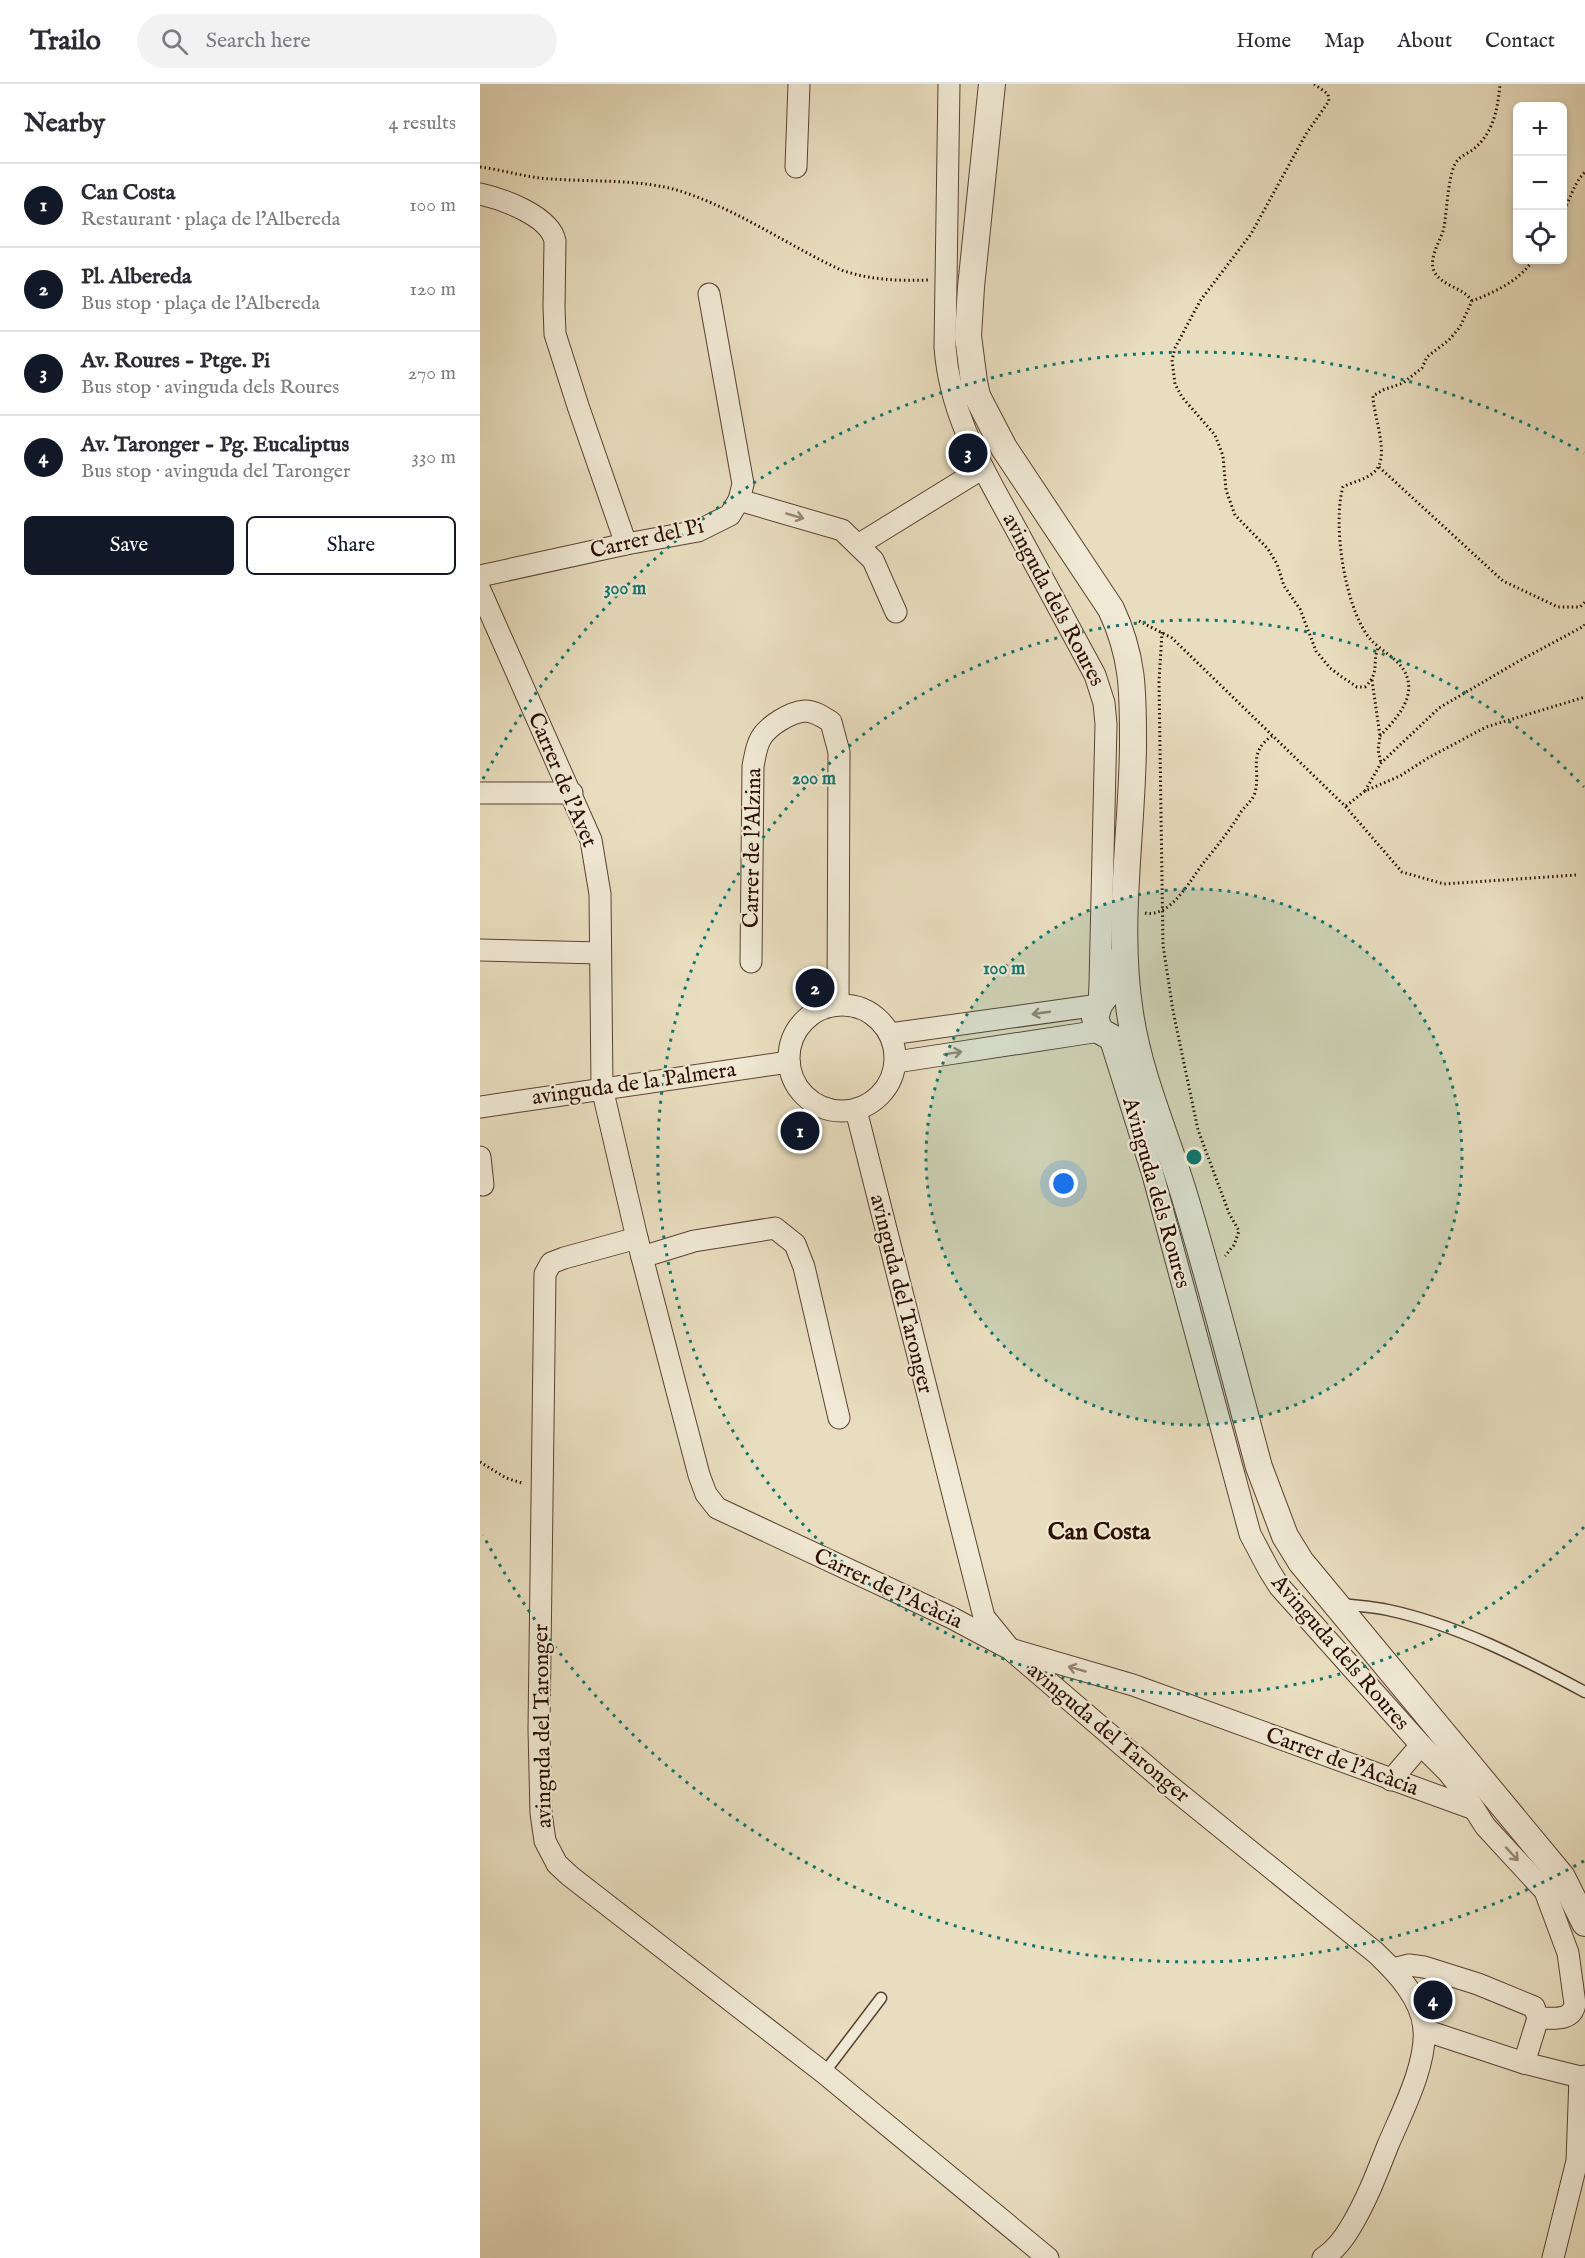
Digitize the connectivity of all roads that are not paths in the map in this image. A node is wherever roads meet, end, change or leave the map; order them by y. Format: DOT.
graph roads {
  1 [pos="799,84"];
  2 [pos="949,84"];
  3 [pos="992,84"];
  4 [pos="796,167"];
  5 [pos="480,194"];
  6 [pos="709,294"];
  7 [pos="983,468"];
  8 [pos="739,500"];
  9 [pos="626,544"];
  10 [pos="858,545"];
  11 [pos="480,576"];
  12 [pos="480,590"];
  13 [pos="896,612"];
  14 [pos="480,793"];
  15 [pos="572,793"];
  16 [pos="480,950"];
  17 [pos="1123,950"];
  18 [pos="600,953"];
  19 [pos="751,963"];
  20 [pos="838,1004"];
  21 [pos="1099,1005"];
  22 [pos="1130,1015"];
  23 [pos="1105,1033"];
  24 [pos="890,1034"];
  25 [pos="789,1062"];
  26 [pos="896,1062"];
  27 [pos="1141,1066"];
  28 [pos="602,1088"];
  29 [pos="480,1107"];
  30 [pos="856,1110"];
  31 [pos="480,1157"];
  32 [pos="483,1185"];
  33 [pos="640,1247"];
  34 [pos="839,1418"];
  35 [pos="1333,1603"];
  36 [pos="1010,1649"];
  37 [pos="1585,1692"];
  38 [pos="1421,1745"];
  39 [pos="1391,1780"];
  40 [pos="1474,1809"];
  41 [pos="1585,1923"];
  42 [pos="1393,1969"];
  43 [pos="881,1998"];
  44 [pos="1538,2018"];
  45 [pos="1424,2030"];
  46 [pos="1524,2063"];
  47 [pos="824,2073"];
  48 [pos="1582,2077"];
  49 [pos="1048,2258"];
  50 [pos="1323,2258"];
  51 [pos="1553,2258"];
  1 -- 4 [label="street"];
  2 -- 7 [label="street, avinguda dels Roures"];
  3 -- 17 [label="street"];
  5 -- 9 [label="street"];
  6 -- 8 [label="street"];
  7 -- 10 [label="street"];
  7 -- 21 [label="street, avinguda dels Roures"];
  8 -- 9 [label="street, Carrer del Pi"];
  8 -- 10 [label="street, one-way"];
  9 -- 11 [label="street, Carrer del Pi"];
  10 -- 13 [label="street"];
  12 -- 15 [label="street, Carrer de l'Avet"];
  14 -- 15 [label="street"];
  15 -- 18 [label="street, Carrer de l'Avet"];
  16 -- 18 [label="street"];
  17 -- 21 [label="street"];
  17 -- 22 [label="street"];
  18 -- 28 [label="street, Carrer de l'Avet"];
  19 -- 20 [label="street, Carrer de l'Alzina"];
  20 -- 24 [label="street"];
  20 -- 25 [label="street"];
  21 -- 22 [label="street"];
  21 -- 23 [label="street"];
  21 -- 24 [label="street, one-way"];
  22 -- 23 [label="street"];
  22 -- 27 [label="street"];
  26 -- 23 [label="street, one-way"];
  23 -- 27 [label="street"];
  23 -- 38 [label="street, Avinguda dels Roures"];
  24 -- 26 [label="street"];
  25 -- 28 [label="street, avinguda de la Palmera"];
  25 -- 30 [label="street"];
  26 -- 30 [label="street"];
  27 -- 35 [label="street"];
  28 -- 29 [label="street, avinguda de la Palmera"];
  28 -- 33 [label="street, Carrer de l'Acàcia"];
  30 -- 36 [label="street, avinguda del Taronger"];
  31 -- 32 [label="street"];
  33 -- 34 [label="street, avinguda del Taronger"];
  33 -- 36 [label="street, Carrer de l'Acàcia"];
  33 -- 47 [label="street, avinguda del Taronger"];
  35 -- 37 [label="lane"];
  35 -- 41 [label="street"];
  39 -- 36 [label="street, Carrer de l'Acàcia, one-way"];
  36 -- 42 [label="street, avinguda del Taronger"];
  38 -- 39 [label="street"];
  38 -- 40 [label="street, Avinguda dels Roures"];
  39 -- 40 [label="street, Carrer de l'Acàcia"];
  40 -- 44 [label="street, Avinguda dels Roures, one-way"];
  42 -- 44 [label="street"];
  42 -- 45 [label="street, avinguda del Taronger"];
  43 -- 47 [label="lane"];
  44 -- 46 [label="street"];
  45 -- 46 [label="street"];
  45 -- 50 [label="street, avinguda del Taronger"];
  46 -- 48 [label="street"];
  47 -- 49 [label="street, avinguda del Taronger"];
  48 -- 51 [label="street"];
}
